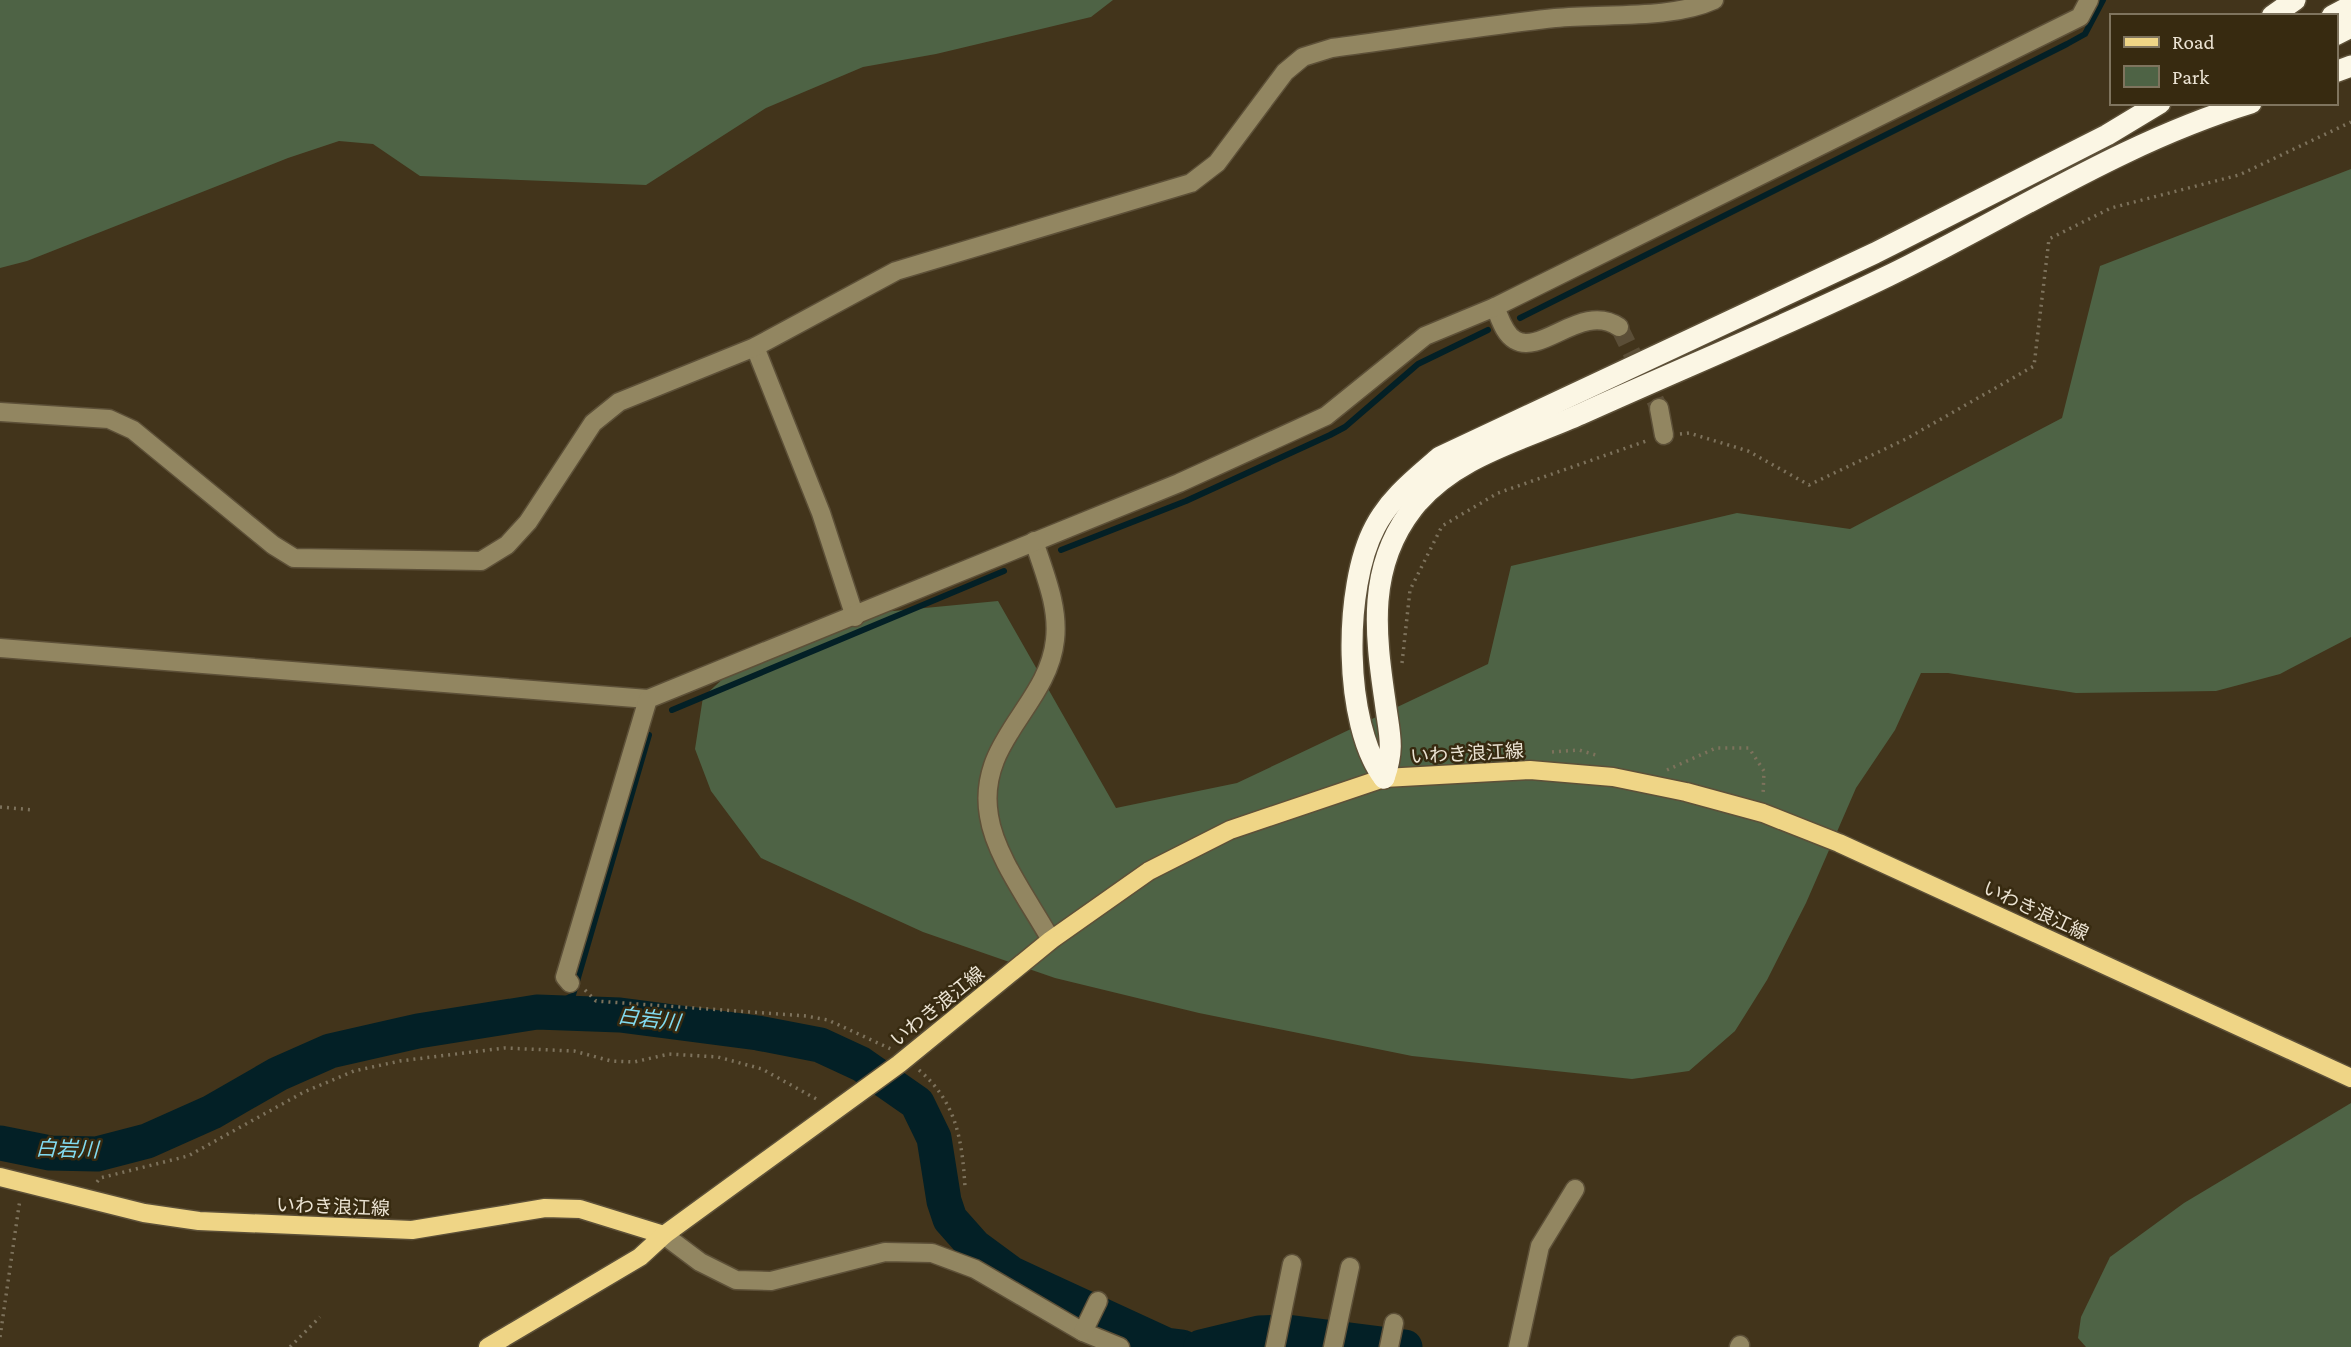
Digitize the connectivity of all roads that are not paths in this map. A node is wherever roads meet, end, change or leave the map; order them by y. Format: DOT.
graph roads {
  1 [pos="1714,0"];
  2 [pos="2089,0"];
  3 [pos="2295,0"];
  4 [pos="2275,14"];
  5 [pos="2157,105"];
  6 [pos="2241,105"];
  7 [pos="2221,109"];
  8 [pos="1495,307"];
  9 [pos="1619,327"];
  10 [pos="755,347"];
  11 [pos="1659,408"];
  12 [pos="0,412"];
  13 [pos="1664,435"];
  14 [pos="1034,541"];
  15 [pos="855,617"];
  16 [pos="0,648"];
  17 [pos="649,699"];
  18 [pos="1384,778"];
  19 [pos="1051,940"];
  20 [pos="576,985"];
  21 [pos="2351,1078"];
  22 [pos="0,1177"];
  23 [pos="1575,1189"];
  24 [pos="664,1235"];
  25 [pos="1292,1264"];
  26 [pos="1350,1267"];
  27 [pos="1098,1301"];
  28 [pos="1086,1326"];
  29 [pos="1334,1340"];
  30 [pos="1276,1346"];
  31 [pos="488,1347"];
  32 [pos="1120,1347"];
  33 [pos="1519,1347"];
  1 -- 10 [label="street"];
  2 -- 8 [label="street"];
  3 -- 4 [label="highway"];
  5 -- 18 [label="highway"];
  6 -- 7 [label="highway"];
  7 -- 18 [label="highway"];
  8 -- 9 [label="street"];
  8 -- 14 [label="street"];
  10 -- 12 [label="street"];
  10 -- 15 [label="street"];
  11 -- 13 [label="street"];
  14 -- 15 [label="street"];
  14 -- 19 [label="street"];
  15 -- 17 [label="street"];
  16 -- 17 [label="street"];
  17 -- 20 [label="street"];
  18 -- 19 [label="main road, いわき浪江線"];
  18 -- 21 [label="main road, いわき浪江線"];
  19 -- 24 [label="main road, いわき浪江線"];
  22 -- 24 [label="main road, いわき浪江線"];
  23 -- 33 [label="street"];
  24 -- 28 [label="street"];
  24 -- 31 [label="main road, いわき浪江線"];
  25 -- 30 [label="street"];
  26 -- 29 [label="street"];
  27 -- 28 [label="street"];
  28 -- 32 [label="street"];
}
